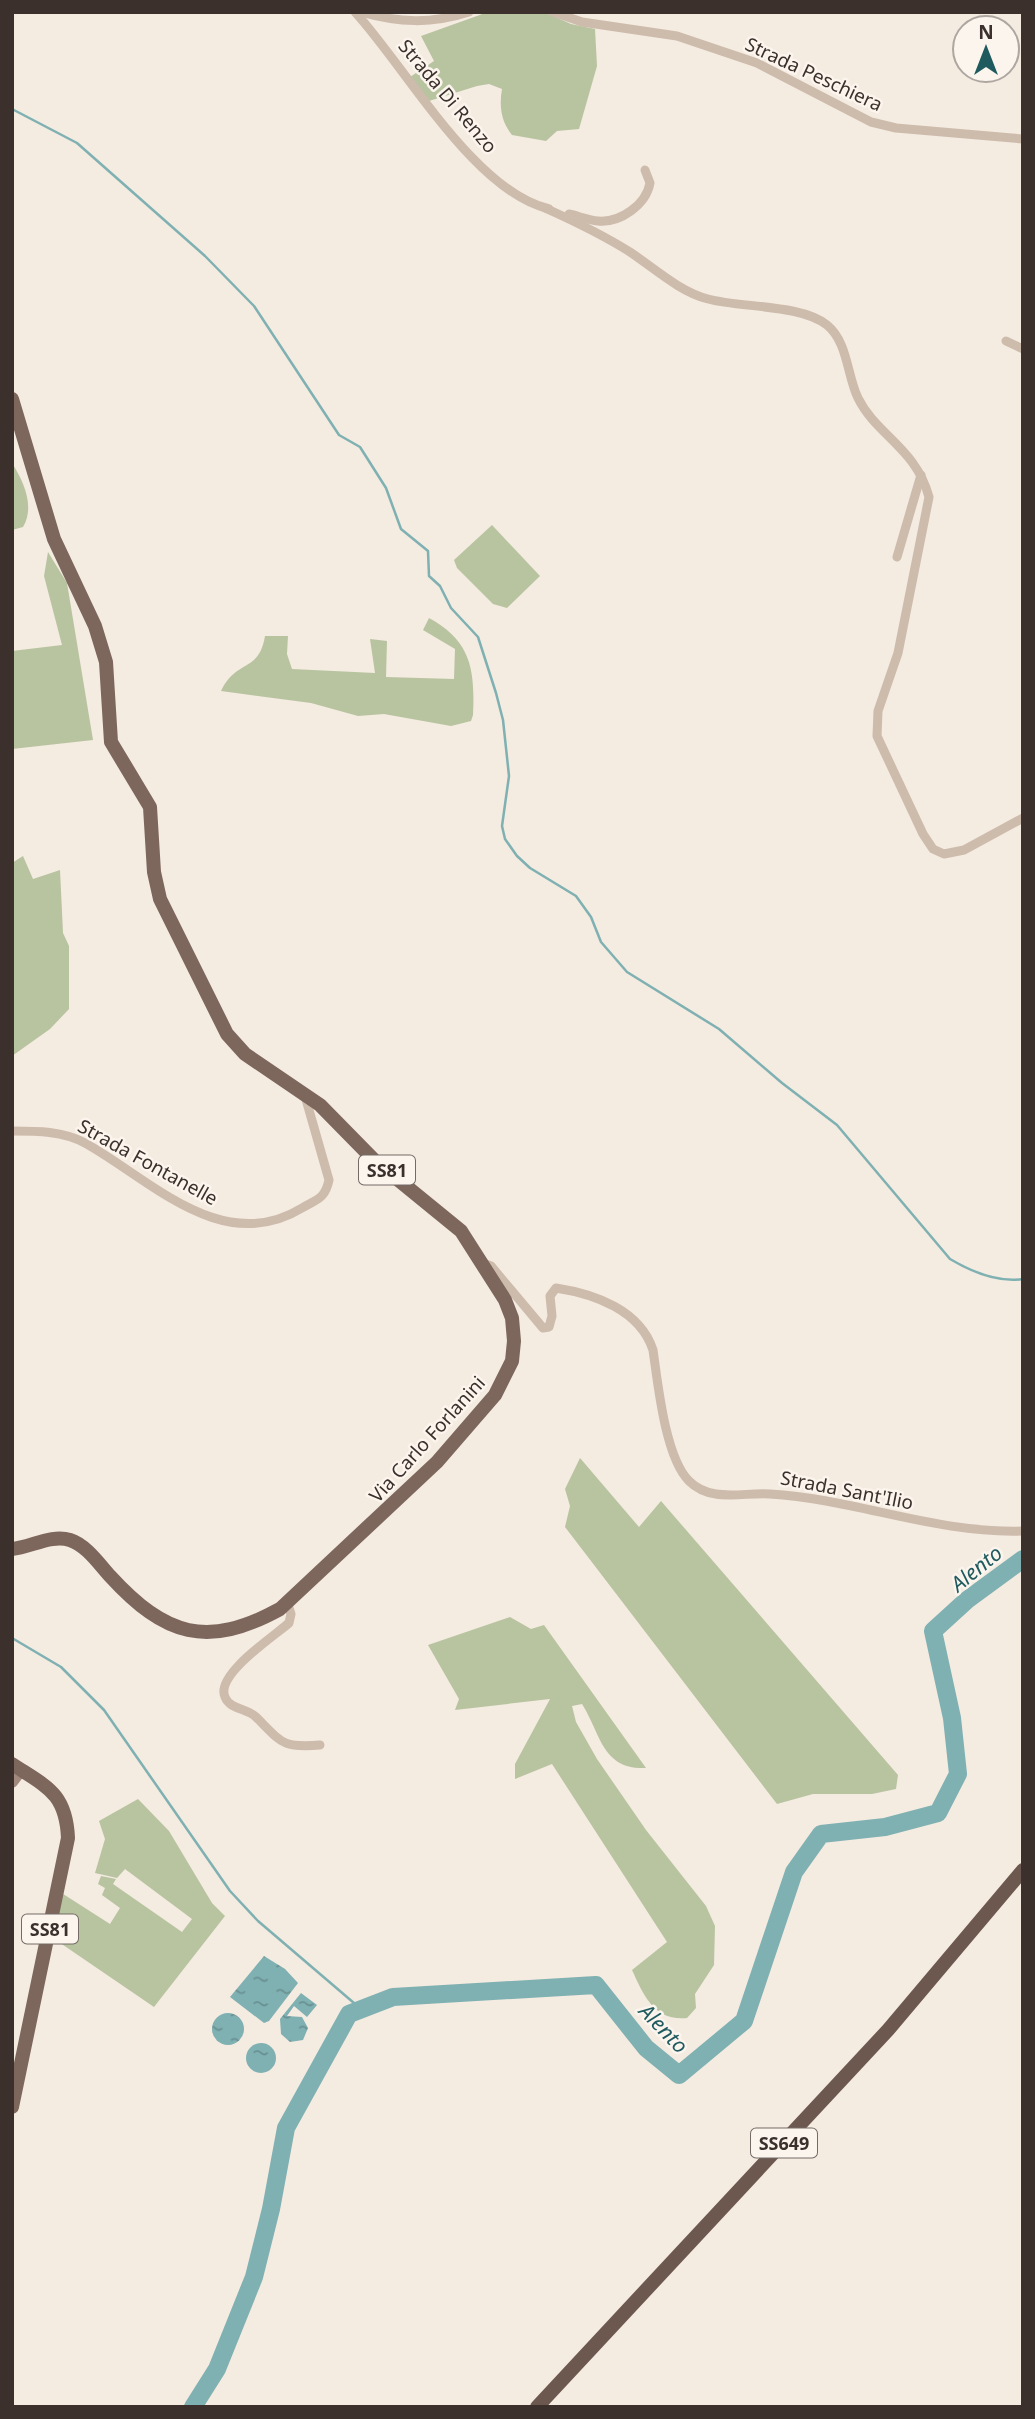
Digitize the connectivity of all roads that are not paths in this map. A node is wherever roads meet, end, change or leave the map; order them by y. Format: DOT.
graph roads {
  1 [pos="355,12"];
  2 [pos="361,12"];
  3 [pos="469,12"];
  4 [pos="553,12"];
  5 [pos="1023,139"];
  6 [pos="645,170"];
  7 [pos="545,208"];
  8 [pos="1006,341"];
  9 [pos="1023,349"];
  10 [pos="12,399"];
  11 [pos="921,475"];
  12 [pos="897,557"];
  13 [pos="1023,818"];
  14 [pos="305,1095"];
  15 [pos="12,1131"];
  16 [pos="482,1262"];
  17 [pos="1023,1531"];
  18 [pos="12,1549"];
  19 [pos="288,1602"];
  20 [pos="320,1745"];
  21 [pos="15,1772"];
  22 [pos="1023,1870"];
  23 [pos="12,2107"];
  24 [pos="537,2407"];
  1 -- 7 [label="street, Strada Di Renzo"];
  2 -- 3 [label="street"];
  4 -- 5 [label="street, Strada Peschiera"];
  6 -- 7 [label="street, Strada Di Renzo"];
  7 -- 11 [label="street"];
  8 -- 9 [label="street"];
  10 -- 14 [label="main road, Via Carlo Forlanini / SS81"];
  11 -- 12 [label="street"];
  11 -- 13 [label="street"];
  14 -- 15 [label="street, Strada Fontanelle"];
  14 -- 16 [label="main road, Via Carlo Forlanini / SS81"];
  16 -- 17 [label="street, Strada Sant'Ilio"];
  16 -- 19 [label="main road, Via Carlo Forlanini / SS81"];
  18 -- 19 [label="main road, Via Carlo Forlanini / SS81"];
  19 -- 20 [label="street"];
  21 -- 23 [label="main road, SS81"];
  22 -- 24 [label="highway, SS649"];
}
